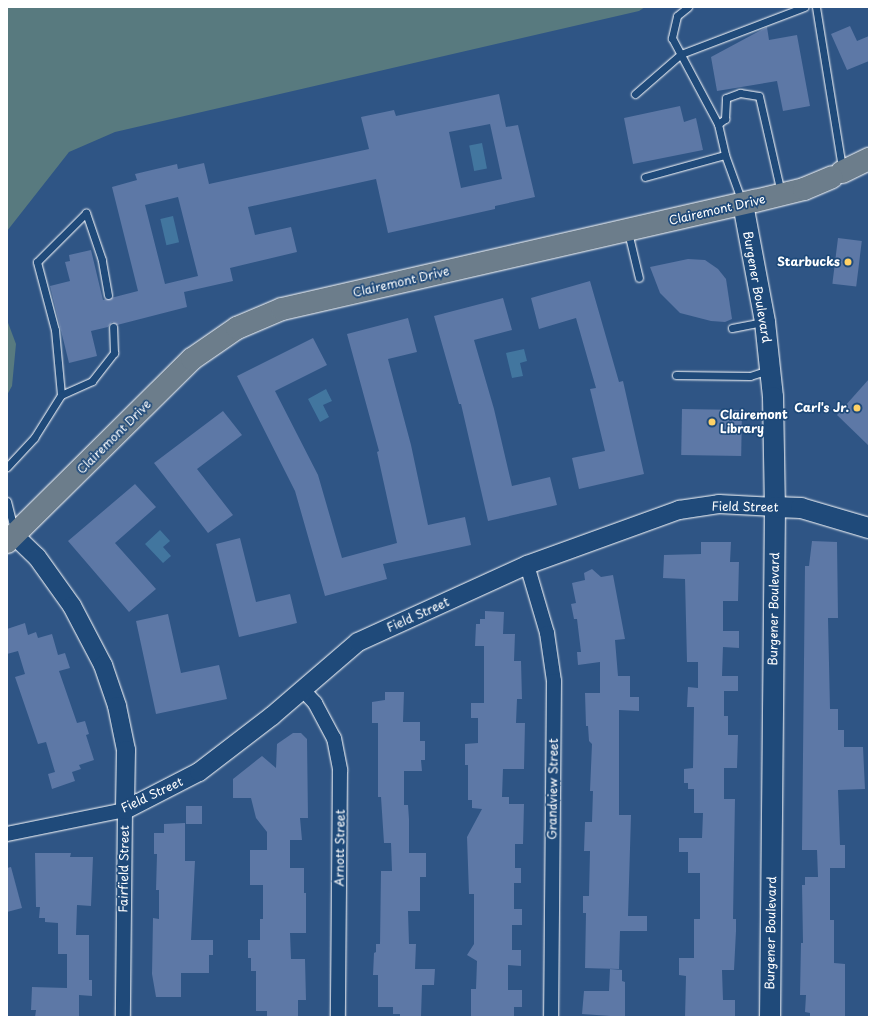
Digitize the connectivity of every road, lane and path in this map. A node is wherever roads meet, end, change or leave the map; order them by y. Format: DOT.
graph roads {
  1 [pos="688,7"];
  2 [pos="804,7"];
  3 [pos="816,7"];
  4 [pos="681,54"];
  5 [pos="635,94"];
  6 [pos="718,124"];
  7 [pos="725,155"];
  8 [pos="869,159"];
  9 [pos="837,175"];
  10 [pos="645,177"];
  11 [pos="781,195"];
  12 [pos="743,204"];
  13 [pos="627,230"];
  14 [pos="639,278"];
  15 [pos="108,295"];
  16 [pos="765,322"];
  17 [pos="113,327"];
  18 [pos="732,328"];
  19 [pos="770,370"];
  20 [pos="676,375"];
  21 [pos="61,395"];
  22 [pos="7,467"];
  23 [pos="7,501"];
  24 [pos="775,507"];
  25 [pos="869,528"];
  26 [pos="11,539"];
  27 [pos="527,565"];
  28 [pos="303,690"];
  29 [pos="125,810"];
  30 [pos="7,834"];
  31 [pos="123,1017"];
  32 [pos="338,1017"];
  33 [pos="551,1017"];
  34 [pos="770,1017"];
  1 -- 4 [label="lane"];
  2 -- 4 [label="lane"];
  3 -- 9 [label="lane"];
  4 -- 5 [label="lane"];
  4 -- 6 [label="lane"];
  6 -- 7 [label="lane"];
  6 -- 11 [label="lane"];
  7 -- 10 [label="lane"];
  7 -- 12 [label="lane"];
  8 -- 9 [label="main road, Clairemont Drive"];
  9 -- 11 [label="main road, Clairemont Drive"];
  11 -- 12 [label="main road, Clairemont Drive"];
  12 -- 13 [label="main road, Clairemont Drive"];
  12 -- 16 [label="main road, Burgener Boulevard"];
  13 -- 14 [label="lane"];
  13 -- 26 [label="main road, Clairemont Drive"];
  15 -- 21 [label="lane"];
  16 -- 18 [label="lane"];
  16 -- 19 [label="main road, Burgener Boulevard"];
  17 -- 21 [label="lane"];
  19 -- 20 [label="lane"];
  19 -- 24 [label="main road, Burgener Boulevard"];
  21 -- 22 [label="lane"];
  23 -- 26 [label="lane"];
  24 -- 25 [label="main road, Field Street"];
  24 -- 27 [label="street, Field Street"];
  24 -- 34 [label="main road, Burgener Boulevard"];
  26 -- 29 [label="street, Fairfield Street"];
  27 -- 28 [label="street, Field Street"];
  27 -- 33 [label="street, Grandview Street"];
  28 -- 29 [label="street, Field Street"];
  28 -- 32 [label="street, Arnott Street"];
  29 -- 30 [label="street, Field Street"];
  29 -- 31 [label="street, Fairfield Street"];
}
